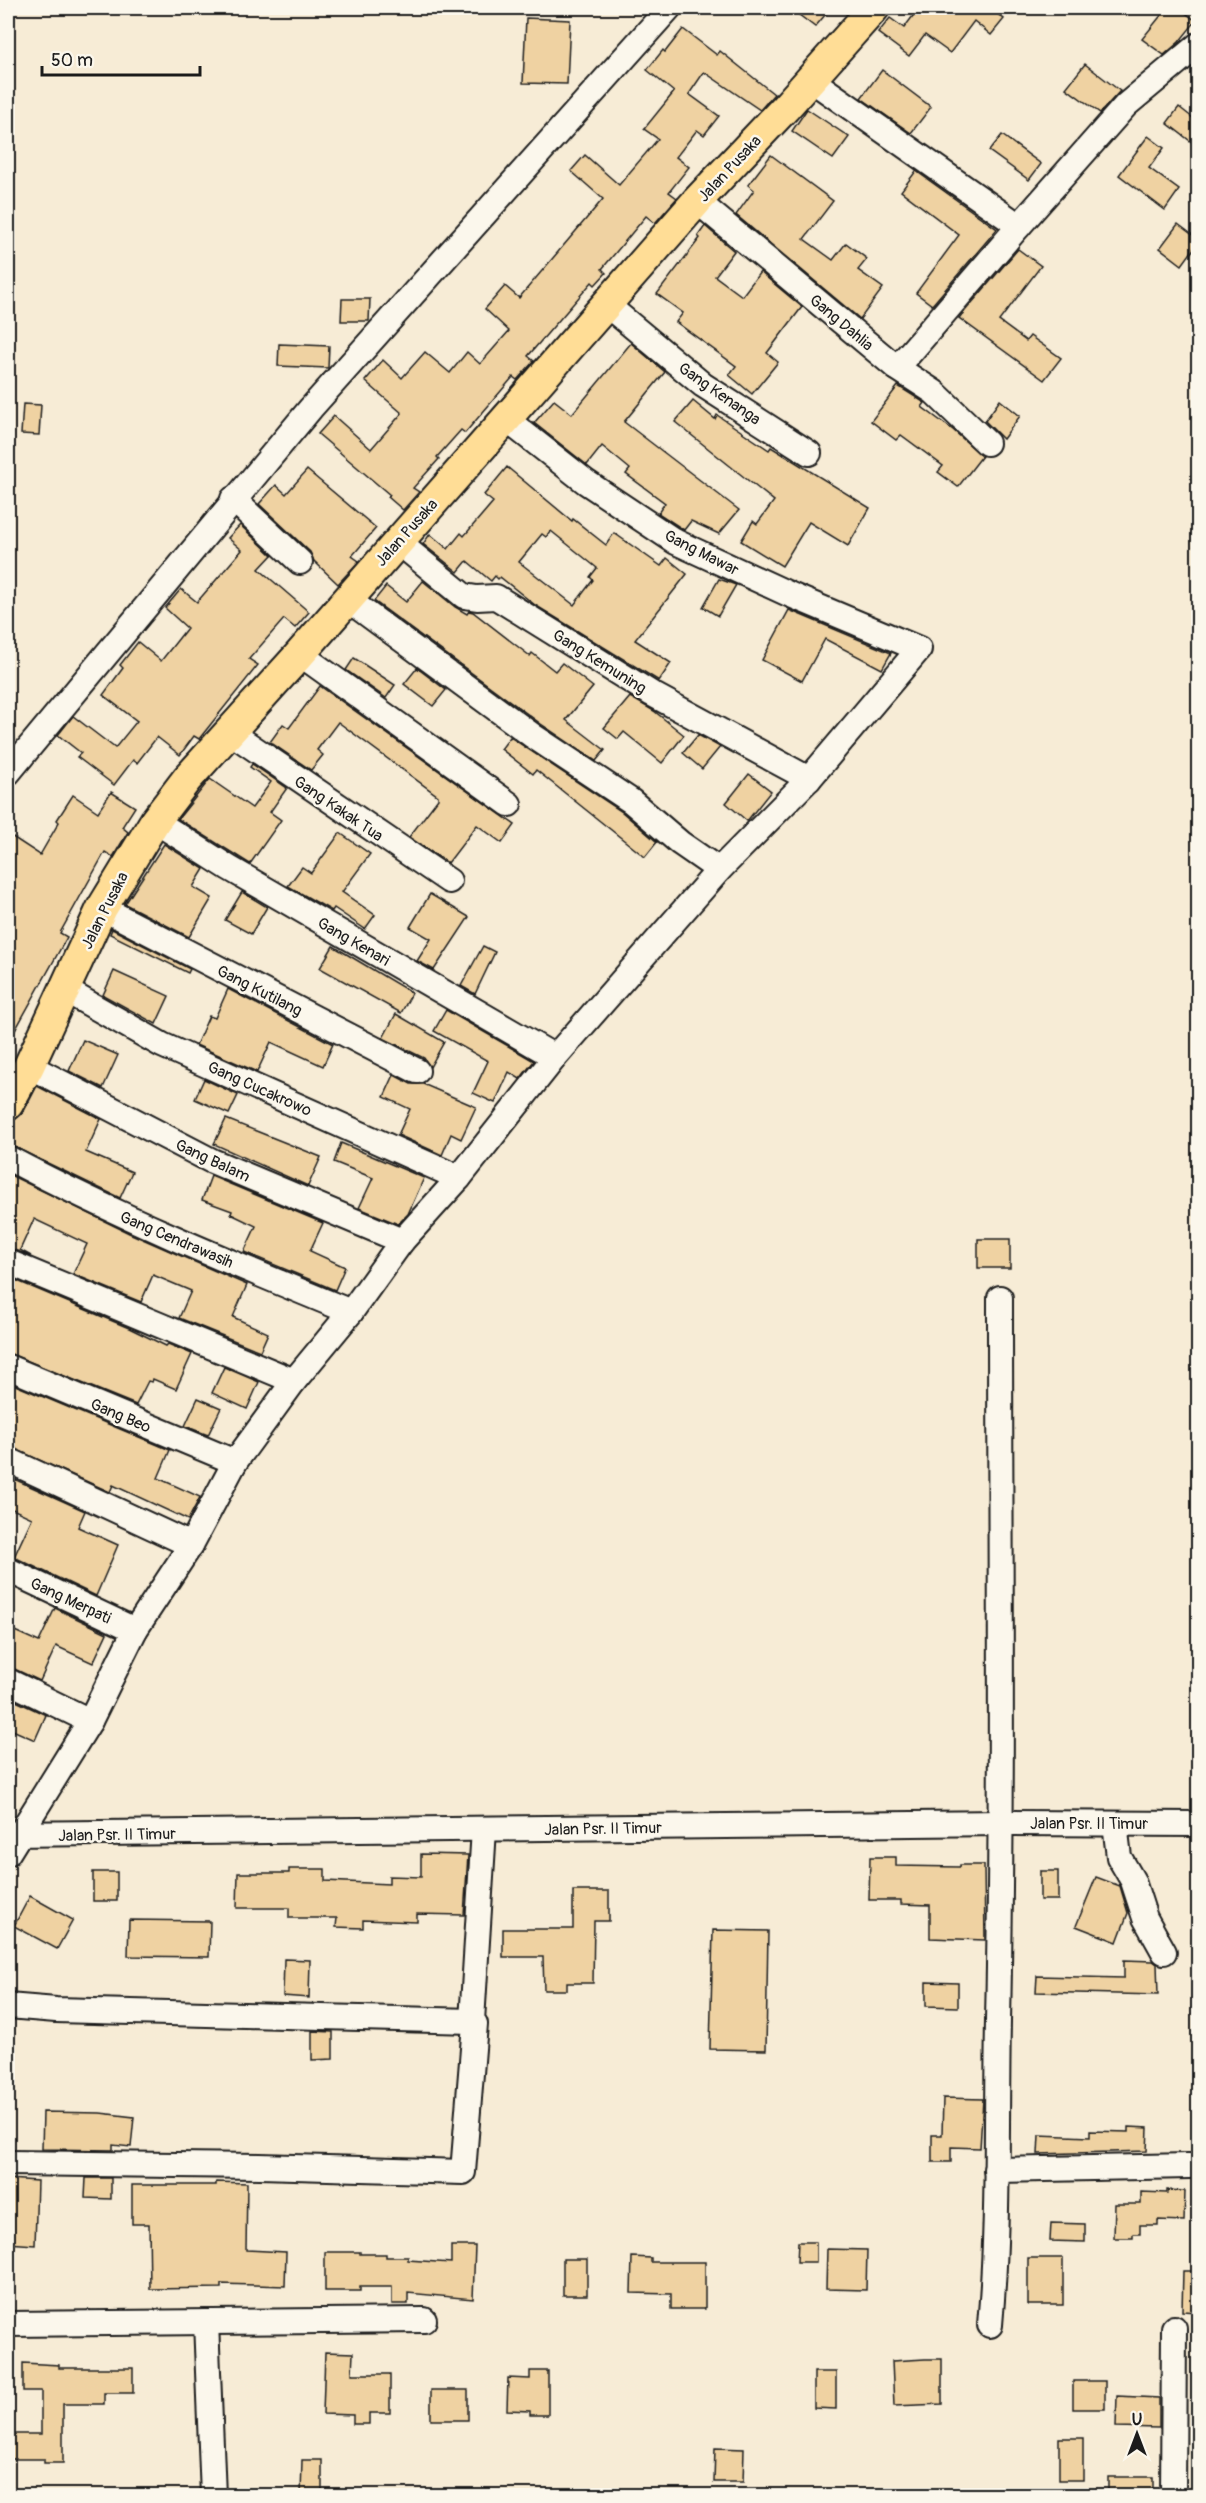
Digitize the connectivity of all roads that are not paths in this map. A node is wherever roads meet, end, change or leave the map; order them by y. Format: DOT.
graph roads {
  1 [pos="669,8"];
  2 [pos="874,8"];
  3 [pos="1198,45"];
  4 [pos="810,80"];
  5 [pos="698,201"];
  6 [pos="1019,226"];
  7 [pos="608,304"];
  8 [pos="897,368"];
  9 [pos="507,420"];
  10 [pos="987,443"];
  11 [pos="809,453"];
  12 [pos="233,499"];
  13 [pos="398,542"];
  14 [pos="300,562"];
  15 [pos="347,599"];
  16 [pos="300,654"];
  17 [pos="230,732"];
  18 [pos="8,773"];
  19 [pos="809,779"];
  20 [pos="509,804"];
  21 [pos="155,821"];
  22 [pos="719,870"];
  23 [pos="449,881"];
  24 [pos="102,908"];
  25 [pos="64,990"];
  26 [pos="555,1057"];
  27 [pos="29,1066"];
  28 [pos="417,1071"];
  29 [pos="8,1104"];
  30 [pos="8,1158"];
  31 [pos="459,1178"];
  32 [pos="402,1241"];
  33 [pos="8,1262"];
  34 [pos="1000,1298"];
  35 [pos="351,1312"];
  36 [pos="8,1367"];
  37 [pos="294,1381"];
  38 [pos="8,1460"];
  39 [pos="235,1462"];
  40 [pos="191,1545"];
  41 [pos="8,1570"];
  42 [pos="135,1630"];
  43 [pos="8,1681"];
  44 [pos="90,1721"];
  45 [pos="1002,1823"];
  46 [pos="1115,1824"];
  47 [pos="1198,1824"];
  48 [pos="484,1829"];
  49 [pos="11,1841"];
  50 [pos="1164,1952"];
  51 [pos="8,2006"];
  52 [pos="472,2021"];
  53 [pos="8,2163"];
  54 [pos="1189,2166"];
  55 [pos="996,2170"];
  56 [pos="424,2320"];
  57 [pos="206,2322"];
  58 [pos="8,2324"];
  59 [pos="990,2325"];
  60 [pos="1174,2328"];
  61 [pos="213,2496"];
  62 [pos="1173,2496"];
  1 -- 12 [label="street"];
  2 -- 4 [label="main road, Jalan Pusaka"];
  3 -- 6 [label="street"];
  4 -- 5 [label="main road, Jalan Pusaka"];
  4 -- 6 [label="street"];
  5 -- 7 [label="main road, Jalan Pusaka"];
  5 -- 8 [label="street, Gang Dahlia"];
  6 -- 8 [label="street"];
  7 -- 9 [label="main road, Jalan Pusaka"];
  7 -- 11 [label="street, Gang Kenanga"];
  8 -- 10 [label="street, Gang Dahlia"];
  9 -- 13 [label="main road, Jalan Pusaka"];
  9 -- 19 [label="street, Gang Mawar"];
  12 -- 14 [label="street"];
  12 -- 18 [label="street"];
  13 -- 15 [label="main road, Jalan Pusaka"];
  13 -- 19 [label="street, Gang Kemuning"];
  15 -- 16 [label="main road, Jalan Pusaka"];
  15 -- 22 [label="street"];
  16 -- 17 [label="main road, Jalan Pusaka"];
  16 -- 20 [label="street"];
  17 -- 21 [label="main road, Jalan Pusaka"];
  17 -- 23 [label="street, Gang Kakak Tua"];
  19 -- 22 [label="street"];
  21 -- 24 [label="main road, Jalan Pusaka"];
  21 -- 26 [label="street, Gang Kenari"];
  22 -- 26 [label="street"];
  24 -- 25 [label="main road, Jalan Pusaka"];
  24 -- 28 [label="street, Gang Kutilang"];
  25 -- 27 [label="main road, Jalan Pusaka"];
  25 -- 31 [label="street, Gang Cucakrowo"];
  26 -- 31 [label="street"];
  27 -- 29 [label="main road, Jalan Pusaka"];
  27 -- 32 [label="street, Gang Balam"];
  30 -- 35 [label="street, Gang Cendrawasih"];
  31 -- 32 [label="street"];
  32 -- 35 [label="street"];
  33 -- 37 [label="street"];
  34 -- 45 [label="street"];
  35 -- 37 [label="street"];
  36 -- 39 [label="street, Gang Beo"];
  37 -- 39 [label="street"];
  38 -- 40 [label="street"];
  39 -- 40 [label="street"];
  40 -- 42 [label="street"];
  41 -- 42 [label="street, Gang Merpati"];
  42 -- 44 [label="street"];
  43 -- 44 [label="street"];
  44 -- 49 [label="street"];
  45 -- 46 [label="street, Jalan Psr. II Timur"];
  45 -- 48 [label="street, Jalan Psr. II Timur"];
  45 -- 55 [label="street"];
  46 -- 47 [label="street, Jalan Psr. II Timur"];
  46 -- 50 [label="street"];
  48 -- 49 [label="street, Jalan Psr. II Timur"];
  48 -- 52 [label="street"];
  51 -- 52 [label="street"];
  52 -- 53 [label="street"];
  54 -- 55 [label="street"];
  55 -- 59 [label="street"];
  56 -- 57 [label="street"];
  57 -- 58 [label="street"];
  57 -- 61 [label="street"];
  60 -- 62 [label="street"];
}
